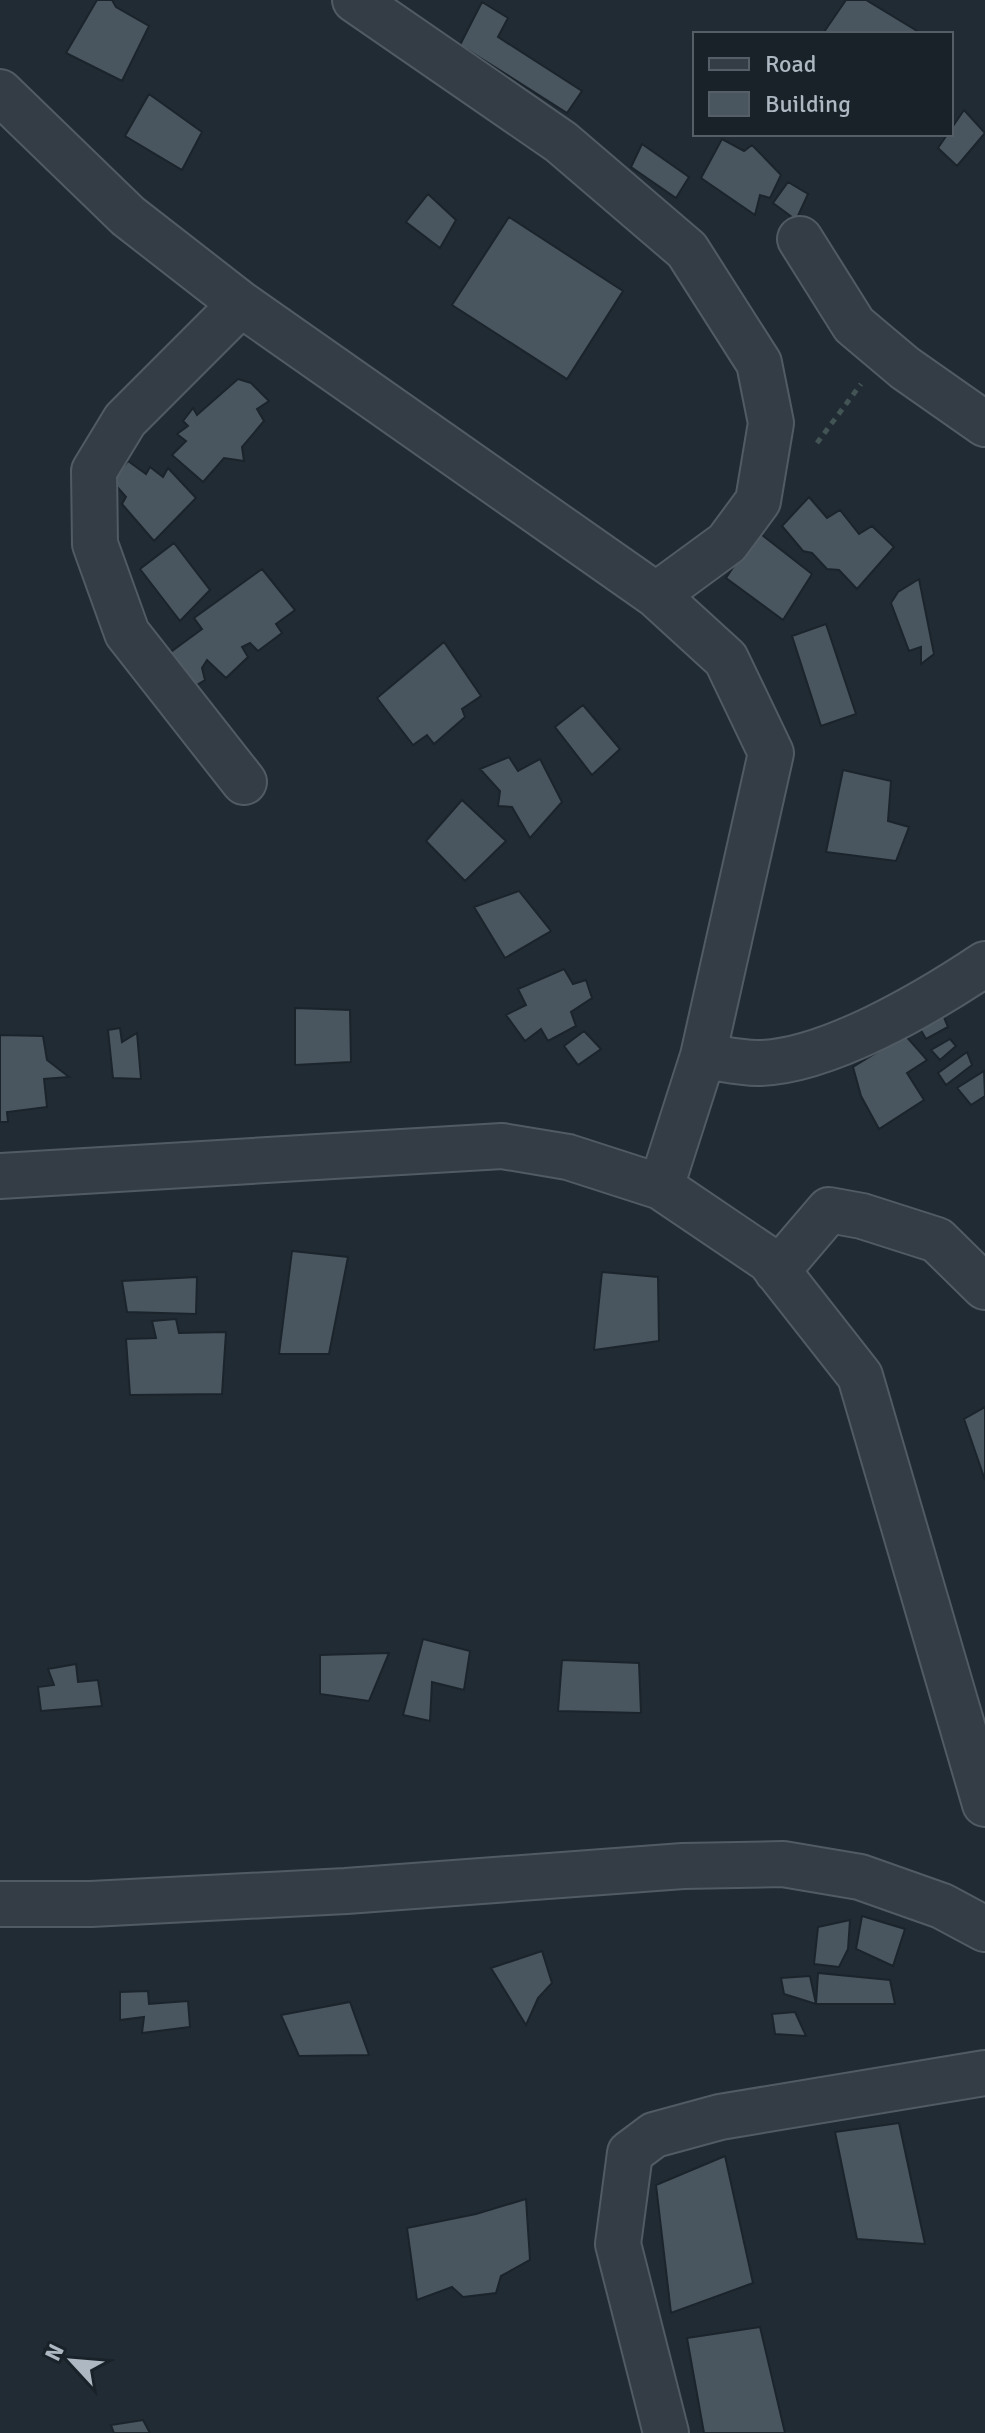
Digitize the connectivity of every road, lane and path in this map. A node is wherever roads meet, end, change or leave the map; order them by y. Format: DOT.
graph roads {
  1 [pos="355,0"];
  2 [pos="0,92"];
  3 [pos="800,239"];
  4 [pos="241,304"];
  5 [pos="885,351"];
  6 [pos="985,424"];
  7 [pos="817,443"];
  8 [pos="656,595"];
  9 [pos="244,782"];
  10 [pos="985,964"];
  11 [pos="703,1056"];
  12 [pos="0,1176"];
  13 [pos="661,1187"];
  14 [pos="777,1271"];
  15 [pos="985,1287"];
  16 [pos="985,1804"];
  17 [pos="0,1904"];
  18 [pos="985,1929"];
  19 [pos="985,2073"];
  20 [pos="666,2433"];
  1 -- 8 [label="street"];
  2 -- 4 [label="street"];
  3 -- 5 [label="street"];
  4 -- 8 [label="street"];
  4 -- 9 [label="street"];
  5 -- 6 [label="street"];
  5 -- 7 [label="path"];
  8 -- 11 [label="street"];
  10 -- 11 [label="street"];
  11 -- 13 [label="street"];
  12 -- 13 [label="street"];
  13 -- 14 [label="street"];
  14 -- 15 [label="street"];
  14 -- 16 [label="street"];
  17 -- 18 [label="street"];
  19 -- 20 [label="street"];
}
